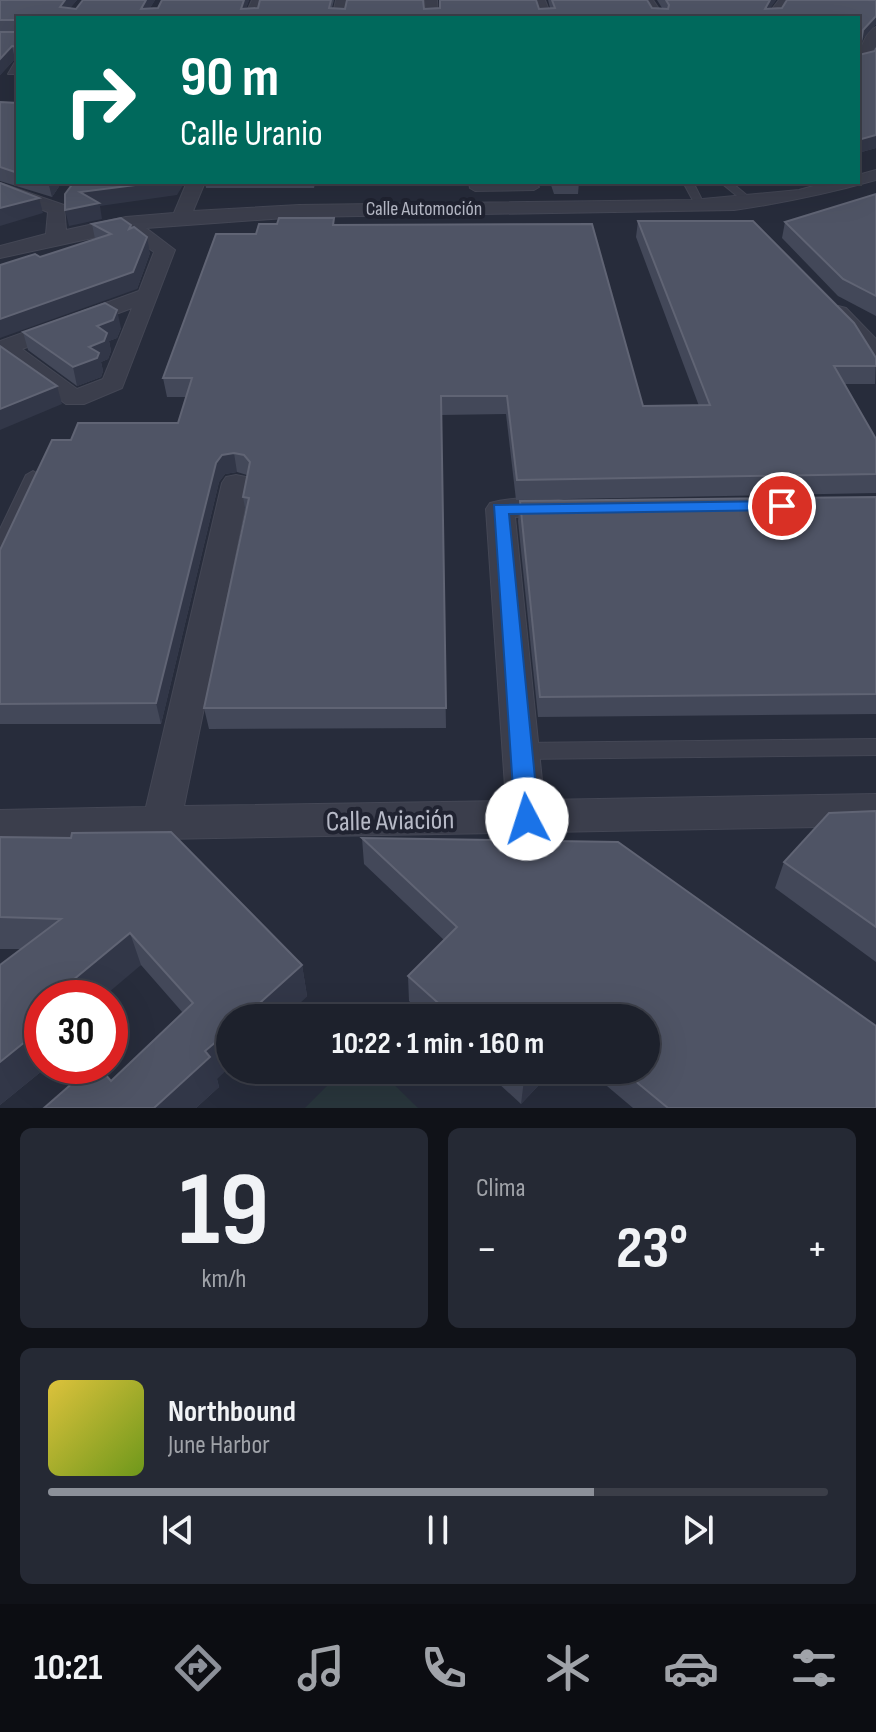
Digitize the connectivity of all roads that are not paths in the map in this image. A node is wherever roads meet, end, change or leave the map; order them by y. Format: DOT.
graph roads {
  1 [pos="785,0"];
  2 [pos="773,16"];
  3 [pos="876,31"];
  4 [pos="865,63"];
  5 [pos="16,66"];
  6 [pos="11,72"];
  7 [pos="195,184"];
  8 [pos="474,184"];
  9 [pos="689,184"];
  10 [pos="726,184"];
  11 [pos="842,184"];
  12 [pos="534,187"];
  13 [pos="0,188"];
  14 [pos="69,191"];
  15 [pos="700,206"];
  16 [pos="57,209"];
  17 [pos="744,209"];
  18 [pos="182,216"];
  19 [pos="126,223"];
  20 [pos="56,235"];
  21 [pos="0,252"];
  22 [pos="148,295"];
  23 [pos="821,296"];
  24 [pos="3,348"];
  25 [pos="876,352"];
  26 [pos="33,475"];
  27 [pos="236,483"];
  28 [pos="594,508"];
  29 [pos="0,545"];
  30 [pos="876,747"];
  31 [pos="521,751"];
  32 [pos="876,810"];
  33 [pos="527,819"];
  34 [pos="161,824"];
  35 [pos="0,826"];
  1 -- 2 [label="street"];
  3 -- 4 [label="street"];
  5 -- 6 [label="lane"];
  7 -- 18 [label="street"];
  8 -- 12 [label="lane"];
  9 -- 15 [label="lane"];
  10 -- 17 [label="lane"];
  11 -- 17 [label="street, Calle Automoción"];
  13 -- 16 [label="street"];
  14 -- 16 [label="street"];
  15 -- 17 [label="street, Calle Automoción"];
  15 -- 18 [label="street, Calle Automoción"];
  16 -- 20 [label="street"];
  18 -- 19 [label="street, Calle Automoción"];
  19 -- 20 [label="street, Calle Automoción"];
  19 -- 22 [label="street"];
  20 -- 21 [label="street, Calle Automoción"];
  22 -- 24 [label="street"];
  22 -- 24 [label="street"];
  23 -- 25 [label="street"];
  26 -- 29 [label="lane"];
  27 -- 34 [label="street"];
  28 -- 31 [label="street"];
  30 -- 31 [label="lane"];
  31 -- 33 [label="street"];
  32 -- 33 [label="street, Calle Aviación"];
  33 -- 34 [label="street, Calle Aviación"];
  34 -- 35 [label="street, Calle Aviación"];
}
